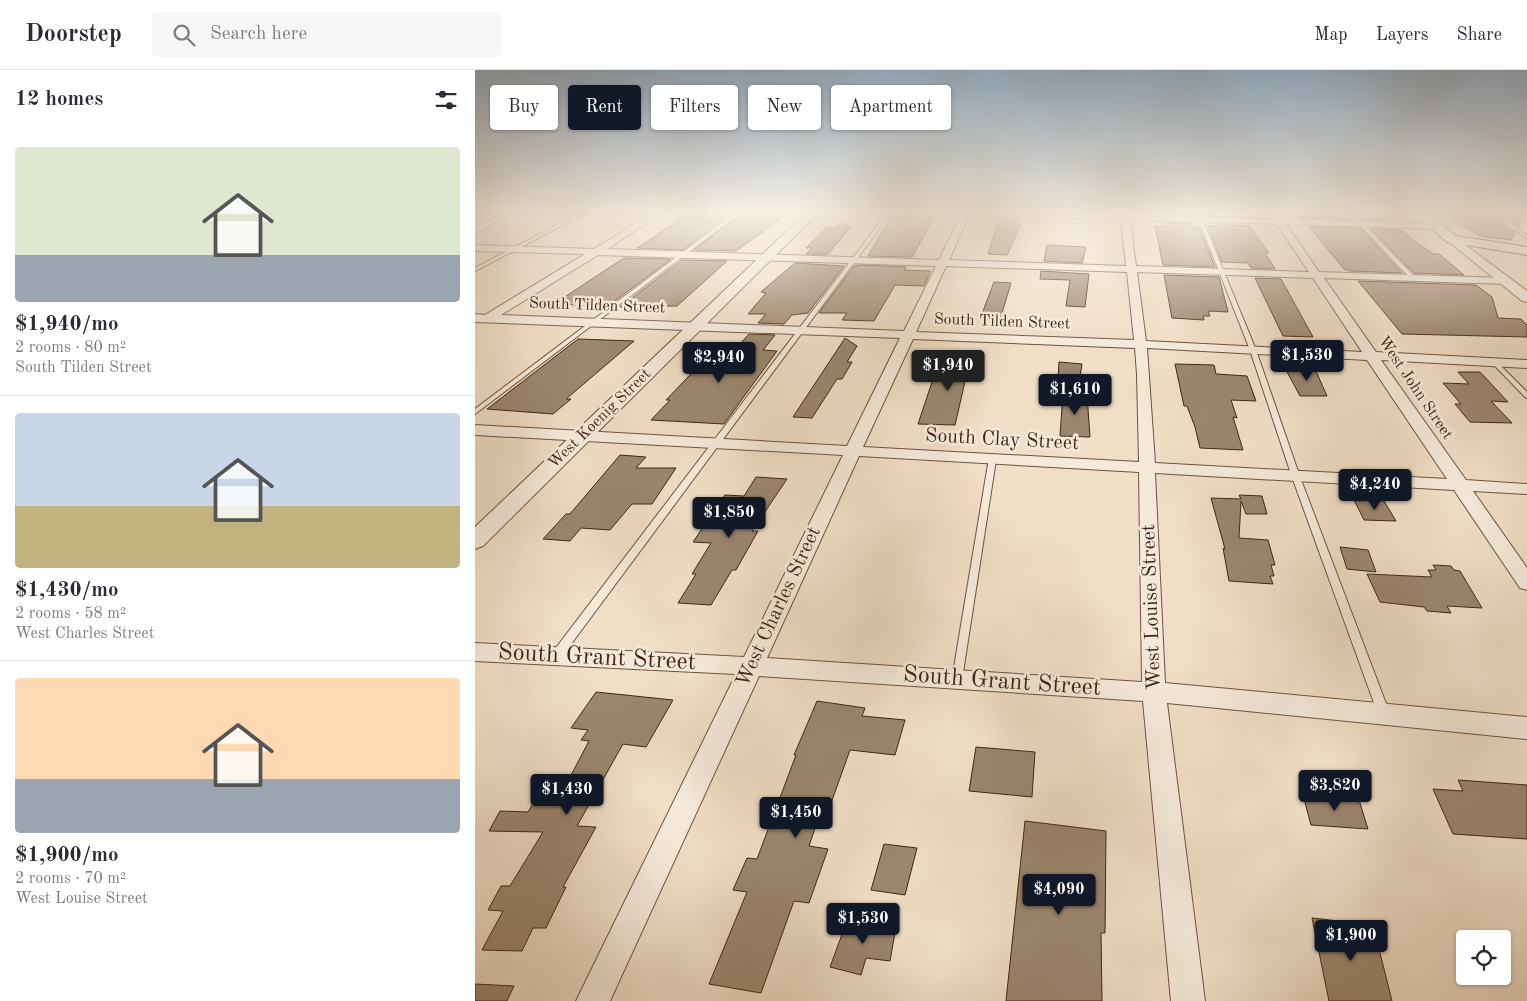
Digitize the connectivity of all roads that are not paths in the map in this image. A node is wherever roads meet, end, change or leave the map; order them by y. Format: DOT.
graph roads {
  1 [pos="501,256"];
  2 [pos="589,256"];
  3 [pos="681,256"];
  4 [pos="723,256"];
  5 [pos="856,256"];
  6 [pos="946,256"];
  7 [pos="1130,256"];
  8 [pos="1213,256"];
  9 [pos="1303,256"];
  10 [pos="1392,256"];
  11 [pos="1474,256"];
  12 [pos="765,258"];
  13 [pos="852,261"];
  14 [pos="943,264"];
  15 [pos="1132,269"];
  16 [pos="475,270"];
  17 [pos="1219,272"];
  18 [pos="1316,275"];
  19 [pos="1413,278"];
  20 [pos="1506,282"];
  21 [pos="1527,298"];
  22 [pos="475,318"];
  23 [pos="489,318"];
  24 [pos="594,322"];
  25 [pos="696,326"];
  26 [pos="475,327"];
  27 [pos="800,330"];
  28 [pos="909,334"];
  29 [pos="1140,344"];
  30 [pos="1253,350"];
  31 [pos="1372,356"];
  32 [pos="1495,363"];
  33 [pos="1527,364"];
  34 [pos="1527,396"];
  35 [pos="475,412"];
  36 [pos="475,430"];
  37 [pos="583,436"];
  38 [pos="715,444"];
  39 [pos="853,452"];
  40 [pos="992,460"];
  41 [pos="1147,470"];
  42 [pos="1296,477"];
  43 [pos="1461,486"];
  44 [pos="1527,489"];
  45 [pos="475,541"];
  46 [pos="1527,583"];
  47 [pos="475,652"];
  48 [pos="556,656"];
  49 [pos="751,666"];
  50 [pos="957,679"];
  51 [pos="1154,692"];
  52 [pos="1384,714"];
  53 [pos="1527,728"];
  54 [pos="593,1001"];
  55 [pos="1188,1001"];
  1 -- 16 [label="lane"];
  2 -- 23 [label="street"];
  3 -- 24 [label="lane"];
  4 -- 12 [label="street"];
  5 -- 13 [label="lane"];
  6 -- 14 [label="street, West Charles Street"];
  7 -- 15 [label="street, West Louise Street"];
  8 -- 17 [label="lane"];
  9 -- 18 [label="street, West John Street"];
  10 -- 19 [label="lane"];
  11 -- 20 [label="street"];
  12 -- 13 [label="street"];
  12 -- 25 [label="street, West Koenig Street"];
  13 -- 14 [label="street"];
  13 -- 27 [label="lane"];
  14 -- 15 [label="street"];
  14 -- 28 [label="street, West Charles Street"];
  15 -- 17 [label="street"];
  15 -- 29 [label="street, West Louise Street"];
  17 -- 18 [label="street"];
  17 -- 30 [label="lane"];
  18 -- 19 [label="street"];
  18 -- 31 [label="street, West John Street"];
  19 -- 20 [label="street"];
  20 -- 21 [label="street"];
  22 -- 23 [label="street, South Tilden Street"];
  23 -- 24 [label="street, South Tilden Street"];
  23 -- 26 [label="street"];
  24 -- 25 [label="street, South Tilden Street"];
  24 -- 35 [label="lane"];
  25 -- 27 [label="street, South Tilden Street"];
  25 -- 37 [label="street, West Koenig Street"];
  27 -- 28 [label="street, South Tilden Street"];
  27 -- 38 [label="lane"];
  28 -- 29 [label="street, South Tilden Street"];
  28 -- 39 [label="street, West Charles Street"];
  29 -- 30 [label="street, South Tilden Street"];
  29 -- 41 [label="street, West Louise Street"];
  30 -- 31 [label="street, South Tilden Street"];
  30 -- 42 [label="lane"];
  31 -- 32 [label="street, South Tilden Street"];
  31 -- 43 [label="street, West John Street"];
  32 -- 33 [label="street, South Tilden Street"];
  32 -- 34 [label="lane"];
  36 -- 37 [label="street, South Clay Street"];
  37 -- 38 [label="street, South Clay Street"];
  37 -- 45 [label="street, West Koenig Street"];
  38 -- 39 [label="street, South Clay Street"];
  38 -- 48 [label="lane"];
  39 -- 40 [label="street, South Clay Street"];
  39 -- 49 [label="street, West Charles Street"];
  40 -- 41 [label="street, South Clay Street"];
  40 -- 50 [label="lane"];
  41 -- 42 [label="street, South Clay Street"];
  41 -- 51 [label="street, West Louise Street"];
  42 -- 43 [label="street, South Clay Street"];
  42 -- 52 [label="lane"];
  43 -- 44 [label="street, South Clay Street"];
  43 -- 46 [label="street, West John Street"];
  47 -- 48 [label="street, South Grant Street"];
  48 -- 49 [label="street, South Grant Street"];
  49 -- 50 [label="street, South Grant Street"];
  49 -- 54 [label="street, West Charles Street"];
  50 -- 51 [label="street, South Grant Street"];
  51 -- 52 [label="street, South Grant Street"];
  51 -- 55 [label="street, West Louise Street"];
  52 -- 53 [label="street, South Grant Street"];
}
